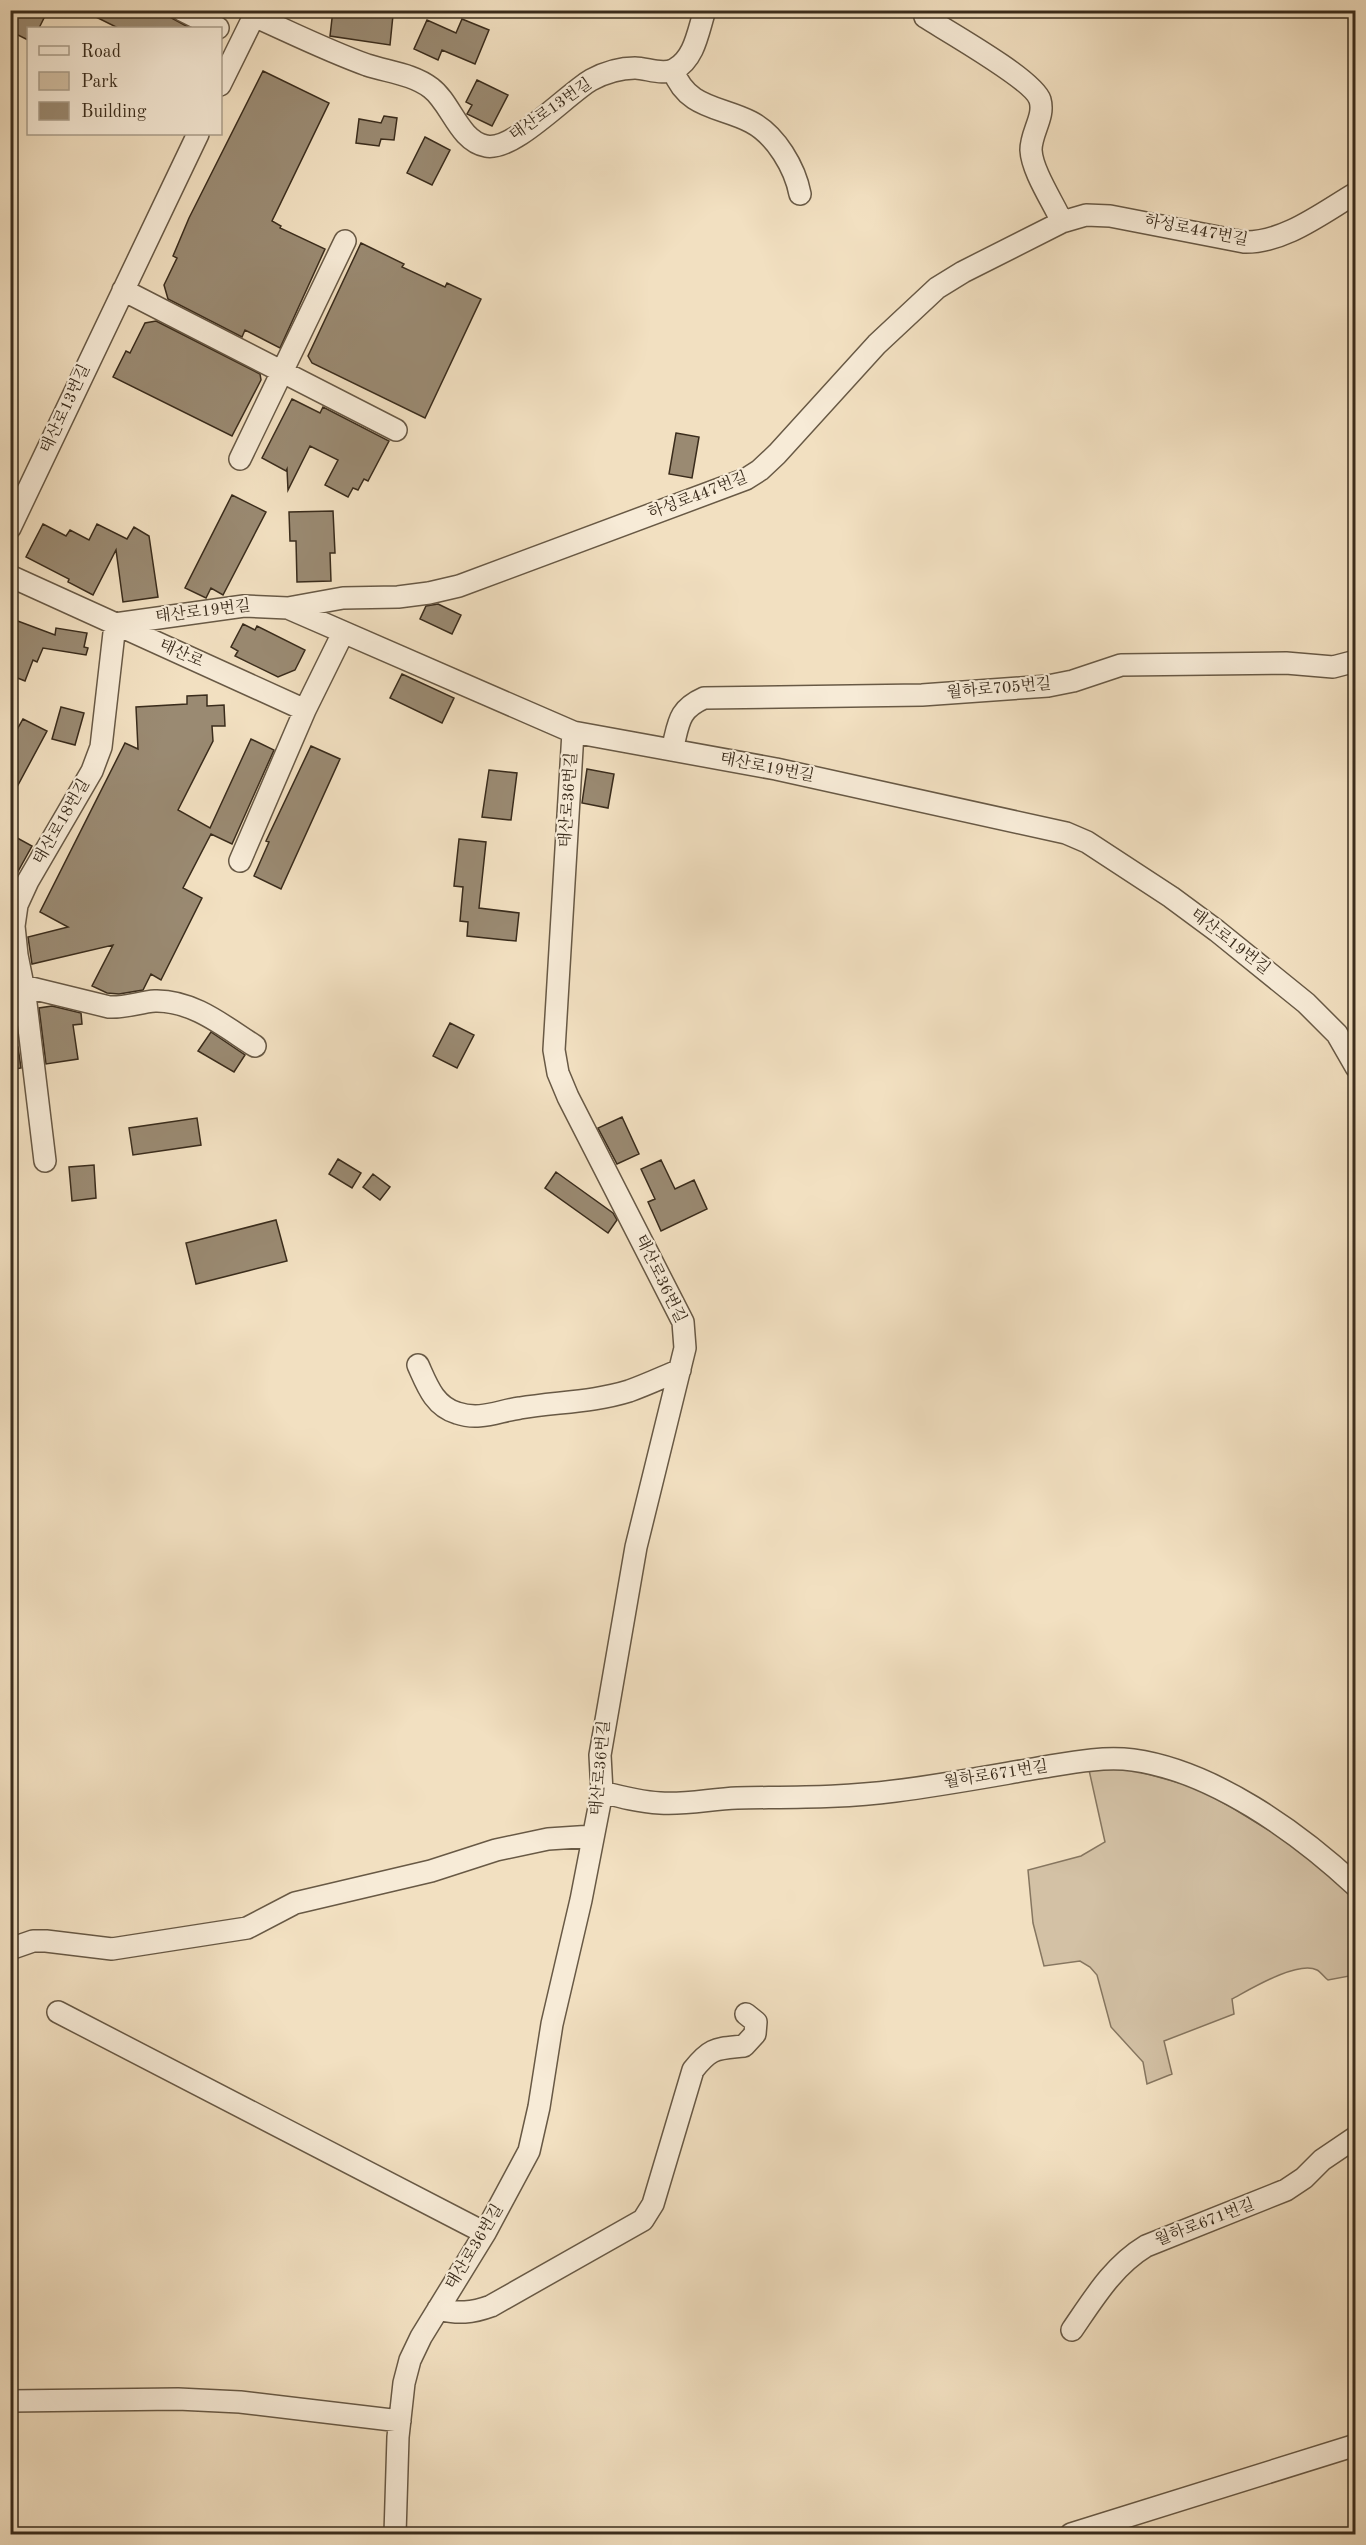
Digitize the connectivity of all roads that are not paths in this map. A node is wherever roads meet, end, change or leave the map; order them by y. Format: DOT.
graph roads {
  1 [pos="182,10"];
  2 [pos="705,10"];
  3 [pos="254,12"];
  4 [pos="925,17"];
  5 [pos="215,27"];
  6 [pos="222,30"];
  7 [pos="242,40"];
  8 [pos="673,70"];
  9 [pos="222,81"];
  10 [pos="198,135"];
  11 [pos="1356,193"];
  12 [pos="800,194"];
  13 [pos="1062,222"];
  14 [pos="345,242"];
  15 [pos="123,290"];
  16 [pos="282,373"];
  17 [pos="396,430"];
  18 [pos="240,459"];
  19 [pos="10,528"];
  20 [pos="10,576"];
  21 [pos="10,594"];
  22 [pos="57,597"];
  23 [pos="288,608"];
  24 [pos="115,624"];
  25 [pos="343,633"];
  26 [pos="1356,661"];
  27 [pos="305,710"];
  28 [pos="573,732"];
  29 [pos="672,750"];
  30 [pos="240,861"];
  31 [pos="23,986"];
  32 [pos="255,1046"];
  33 [pos="1356,1067"];
  34 [pos="45,1161"];
  35 [pos="418,1365"];
  36 [pos="680,1370"];
  37 [pos="602,1792"];
  38 [pos="593,1836"];
  39 [pos="1356,1886"];
  40 [pos="10,1949"];
  41 [pos="58,2012"];
  42 [pos="746,2014"];
  43 [pos="1356,2137"];
  44 [pos="485,2233"];
  45 [pos="438,2309"];
  46 [pos="1072,2330"];
  47 [pos="10,2401"];
  48 [pos="400,2421"];
  49 [pos="1356,2445"];
  50 [pos="395,2535"];
  51 [pos="1071,2535"];
  1 -- 5 [label="street"];
  2 -- 8 [label="street"];
  3 -- 7 [label="street, 태산로13번길"];
  3 -- 8 [label="street, 태산로13번길"];
  4 -- 13 [label="street"];
  6 -- 7 [label="street"];
  7 -- 9 [label="street, 태산로13번길"];
  8 -- 12 [label="street"];
  10 -- 15 [label="street, 태산로13번길"];
  11 -- 13 [label="street, 하성로447번길"];
  13 -- 23 [label="street, 하성로447번길"];
  14 -- 16 [label="street"];
  15 -- 16 [label="street"];
  15 -- 19 [label="street, 태산로13번길"];
  16 -- 17 [label="street"];
  16 -- 18 [label="street"];
  20 -- 22 [label="street, 태산로"];
  21 -- 22 [label="street, 태산로"];
  22 -- 24 [label="street, 태산로"];
  23 -- 24 [label="street, 태산로19번길"];
  23 -- 25 [label="street, 태산로19번길"];
  24 -- 27 [label="street, 태산로"];
  24 -- 31 [label="street, 태산로18번길"];
  25 -- 27 [label="street"];
  25 -- 28 [label="street, 태산로19번길"];
  26 -- 29 [label="street, 월하로705번길"];
  27 -- 30 [label="street"];
  28 -- 29 [label="street, 태산로19번길"];
  28 -- 36 [label="street, 태산로36번길"];
  29 -- 33 [label="street, 태산로19번길"];
  31 -- 32 [label="street"];
  31 -- 34 [label="street, 태산로18번길"];
  35 -- 36 [label="street"];
  36 -- 37 [label="street, 태산로36번길"];
  37 -- 38 [label="street, 태산로36번길"];
  37 -- 39 [label="street, 월하로671번길"];
  38 -- 40 [label="street, 태산로36번길"];
  38 -- 44 [label="street, 태산로36번길"];
  41 -- 44 [label="street"];
  42 -- 45 [label="street, 태산로36번길"];
  43 -- 46 [label="street, 월하로671번길"];
  44 -- 45 [label="street, 태산로36번길"];
  45 -- 48 [label="street, 태산로36번길"];
  47 -- 48 [label="street"];
  48 -- 50 [label="street, 태산로36번길"];
  49 -- 51 [label="street"];
}
